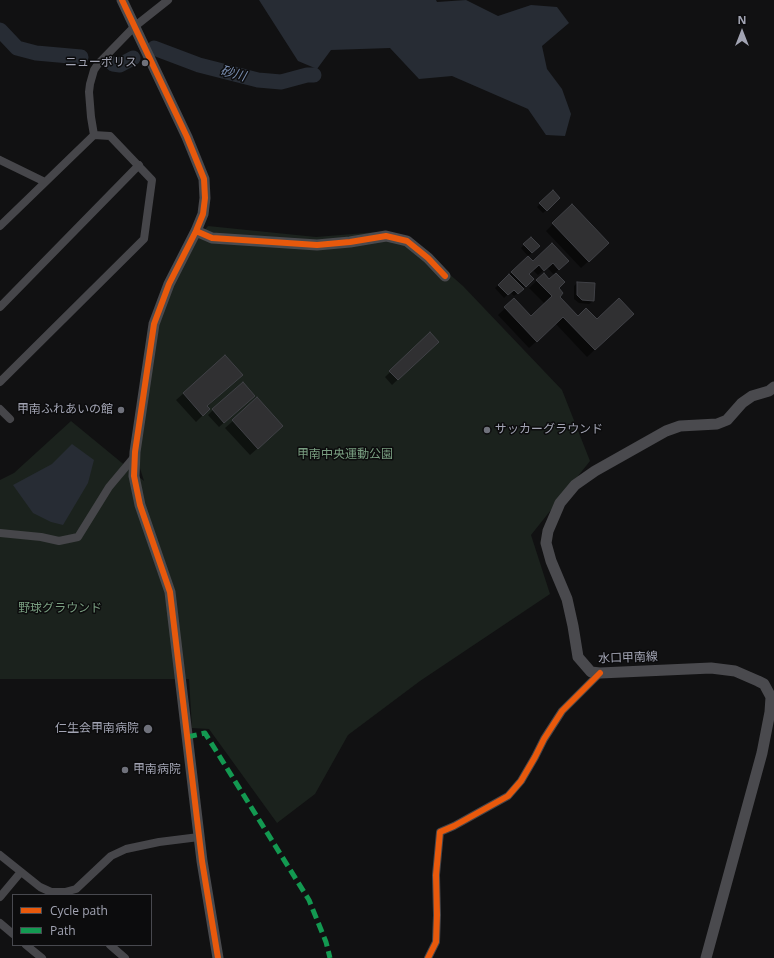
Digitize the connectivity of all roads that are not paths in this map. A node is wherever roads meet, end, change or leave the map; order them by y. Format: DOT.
graph roads {
  1 [pos="122,0"];
  2 [pos="168,0"];
  3 [pos="134,27"];
  4 [pos="94,135"];
  5 [pos="0,160"];
  6 [pos="139,165"];
  7 [pos="45,182"];
  8 [pos="0,226"];
  9 [pos="196,231"];
  10 [pos="445,276"];
  11 [pos="0,307"];
  12 [pos="0,382"];
  13 [pos="774,387"];
  14 [pos="0,408"];
  15 [pos="10,419"];
  16 [pos="134,456"];
  17 [pos="0,533"];
  18 [pos="600,673"];
  19 [pos="199,837"];
  20 [pos="0,855"];
  21 [pos="20,873"];
  22 [pos="66,894"];
  23 [pos="0,897"];
  24 [pos="0,923"];
  25 [pos="12,933"];
  26 [pos="27,946"];
  27 [pos="111,946"];
  28 [pos="42,958"];
  29 [pos="125,958"];
  30 [pos="218,958"];
  31 [pos="428,958"];
  32 [pos="706,958"];
  1 -- 3 [label="street"];
  2 -- 3 [label="street"];
  3 -- 4 [label="street"];
  3 -- 9 [label="street"];
  4 -- 6 [label="street"];
  4 -- 7 [label="street"];
  5 -- 7 [label="street"];
  6 -- 11 [label="street"];
  6 -- 12 [label="street"];
  7 -- 8 [label="street"];
  9 -- 10 [label="street"];
  9 -- 16 [label="street"];
  13 -- 18 [label="street, 水口甲南線"];
  14 -- 15 [label="street"];
  16 -- 17 [label="street"];
  16 -- 19 [label="street"];
  18 -- 31 [label="street"];
  18 -- 32 [label="street, 水口甲南線"];
  19 -- 22 [label="street"];
  19 -- 30 [label="street"];
  20 -- 21 [label="street"];
  21 -- 22 [label="street"];
  21 -- 23 [label="street"];
  24 -- 25 [label="street"];
  26 -- 28 [label="street"];
  27 -- 29 [label="street"];
}
